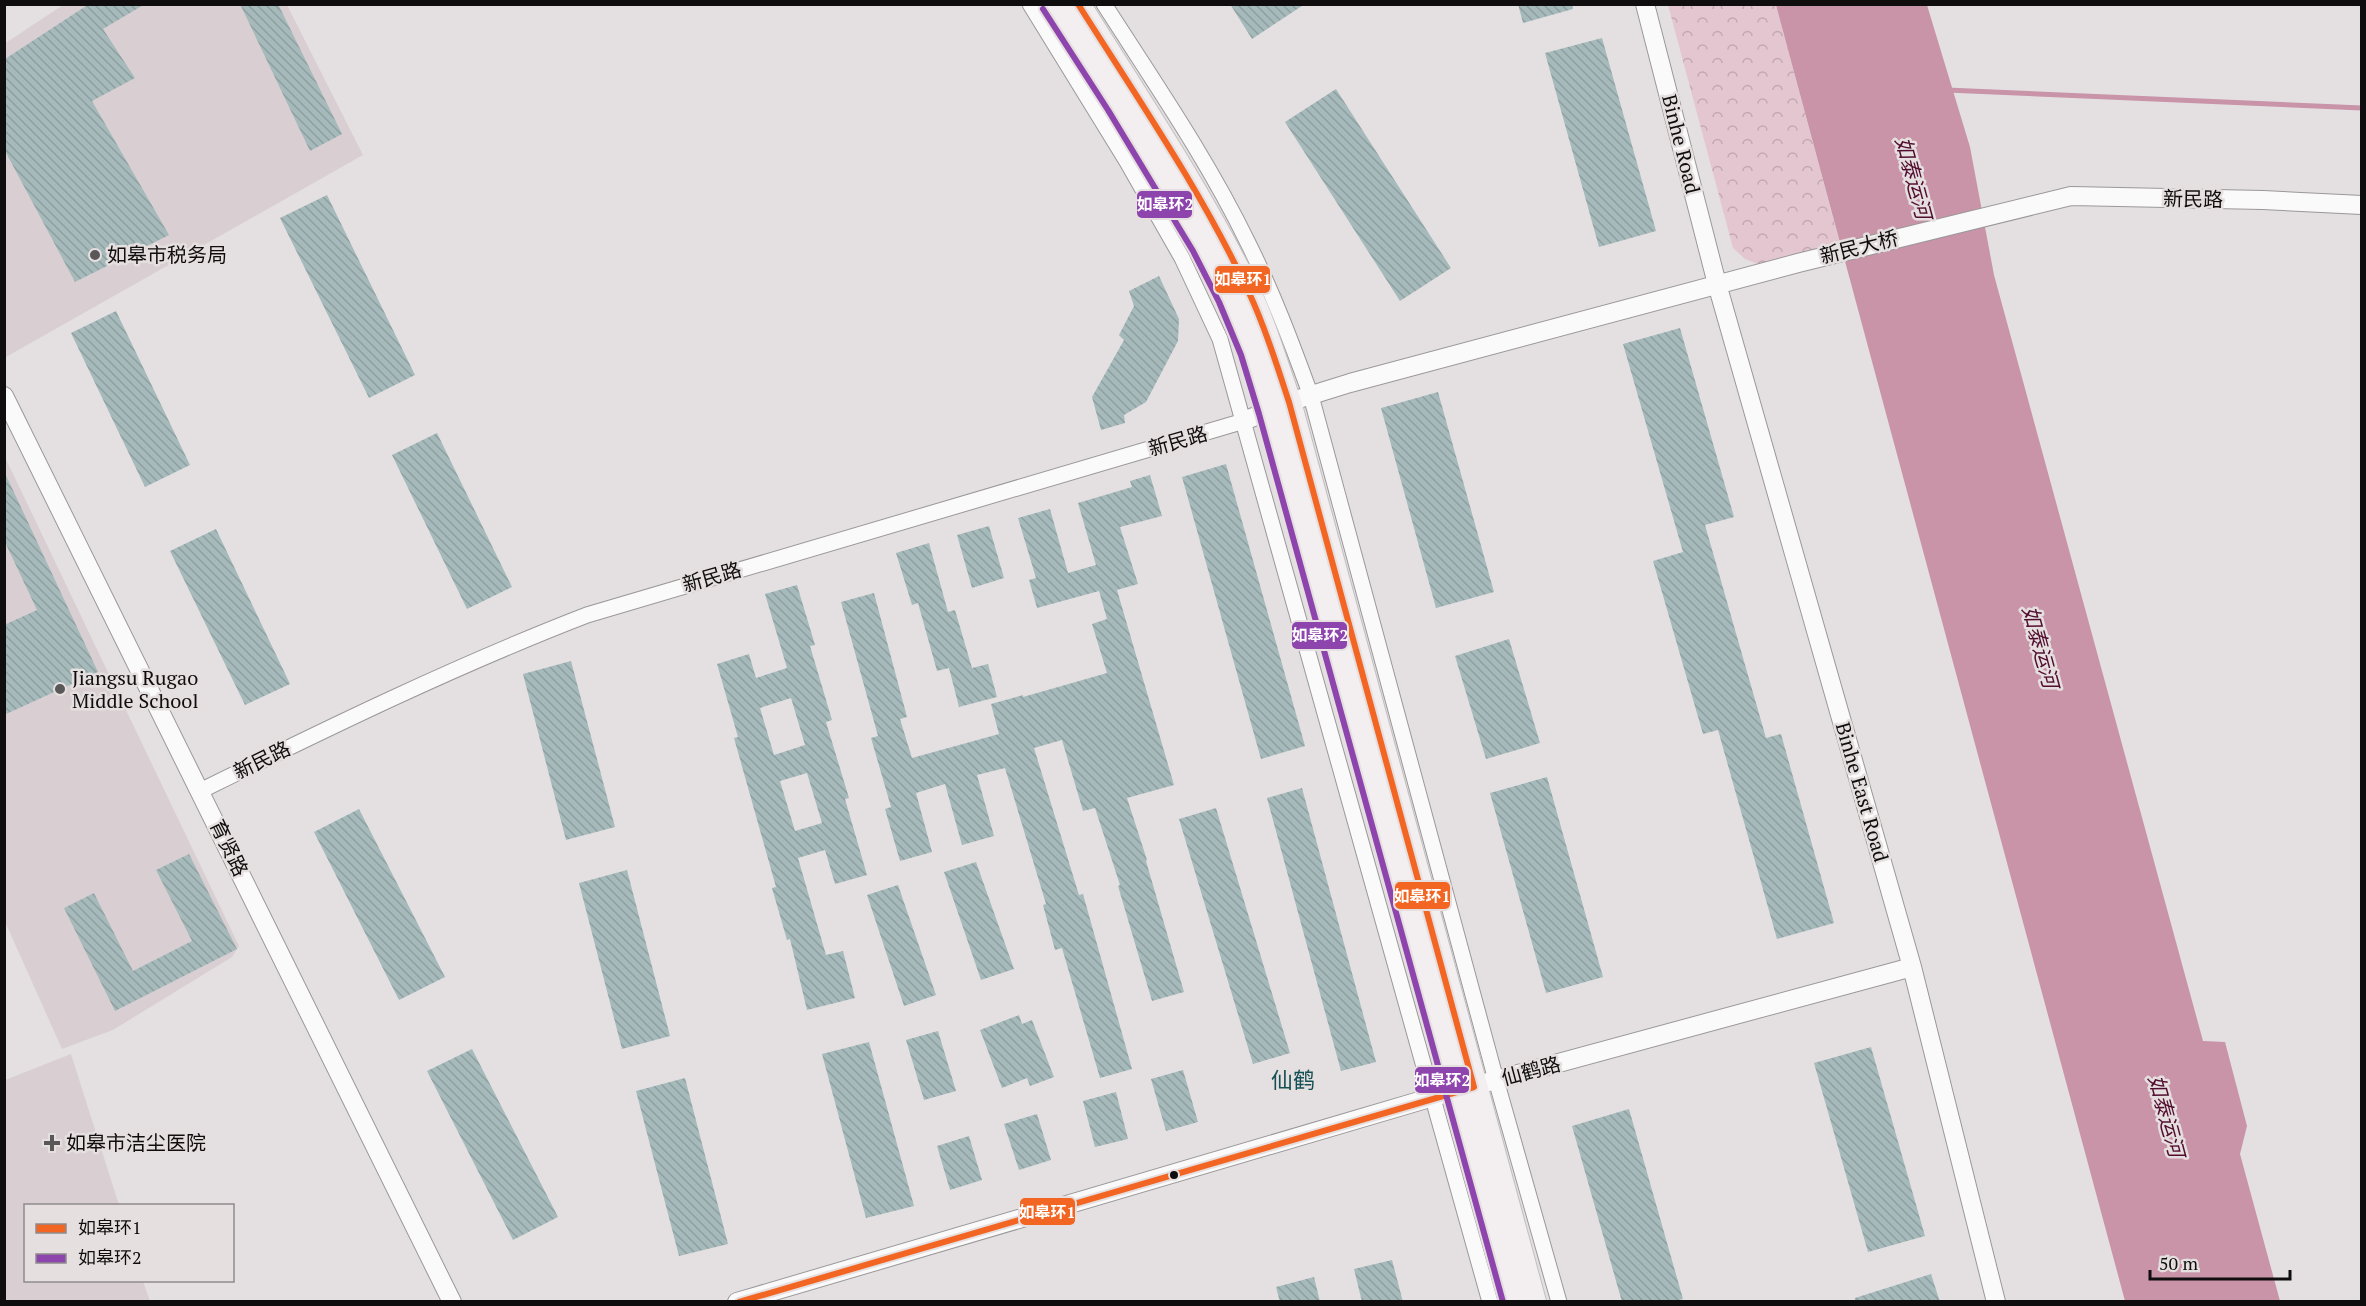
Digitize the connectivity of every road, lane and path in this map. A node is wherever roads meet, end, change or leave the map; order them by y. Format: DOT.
graph roads {
  1 [pos="1030,4"];
  2 [pos="1051,4"];
  3 [pos="1078,4"];
  4 [pos="1104,4"];
  5 [pos="1645,4"];
  6 [pos="2361,205"];
  7 [pos="2025,206"];
  8 [pos="1717,284"];
  9 [pos="4,396"];
  10 [pos="1290,403"];
  11 [pos="1244,421"];
  12 [pos="200,790"];
  13 [pos="1912,967"];
  14 [pos="1464,1089"];
  15 [pos="452,1302"];
  16 [pos="737,1302"];
  17 [pos="1490,1302"];
  18 [pos="1512,1302"];
  19 [pos="1534,1302"];
  20 [pos="1559,1302"];
  21 [pos="1996,1302"];
  1 -- 11 [label="street"];
  2 -- 10 [label="main road"];
  3 -- 10 [label="main road"];
  4 -- 10 [label="street"];
  5 -- 8 [label="street, Binhe Road"];
  6 -- 7 [label="street, 新民路"];
  7 -- 8 [label="street, 新民大桥"];
  8 -- 10 [label="street, 新民大桥"];
  8 -- 13 [label="street, Binhe East Road"];
  9 -- 12 [label="street, 育贤路"];
  10 -- 11 [label="street, 新民大桥"];
  10 -- 14 [label="main road"];
  10 -- 14 [label="street"];
  11 -- 12 [label="street, 新民路"];
  11 -- 14 [label="street"];
  12 -- 15 [label="street, 育贤路"];
  13 -- 14 [label="street, 仙鹤路"];
  13 -- 21 [label="street, Binhe East Road"];
  14 -- 16 [label="street, 仙鹤路"];
  14 -- 17 [label="street"];
  14 -- 18 [label="main road"];
  14 -- 19 [label="main road"];
  14 -- 20 [label="street"];
}
